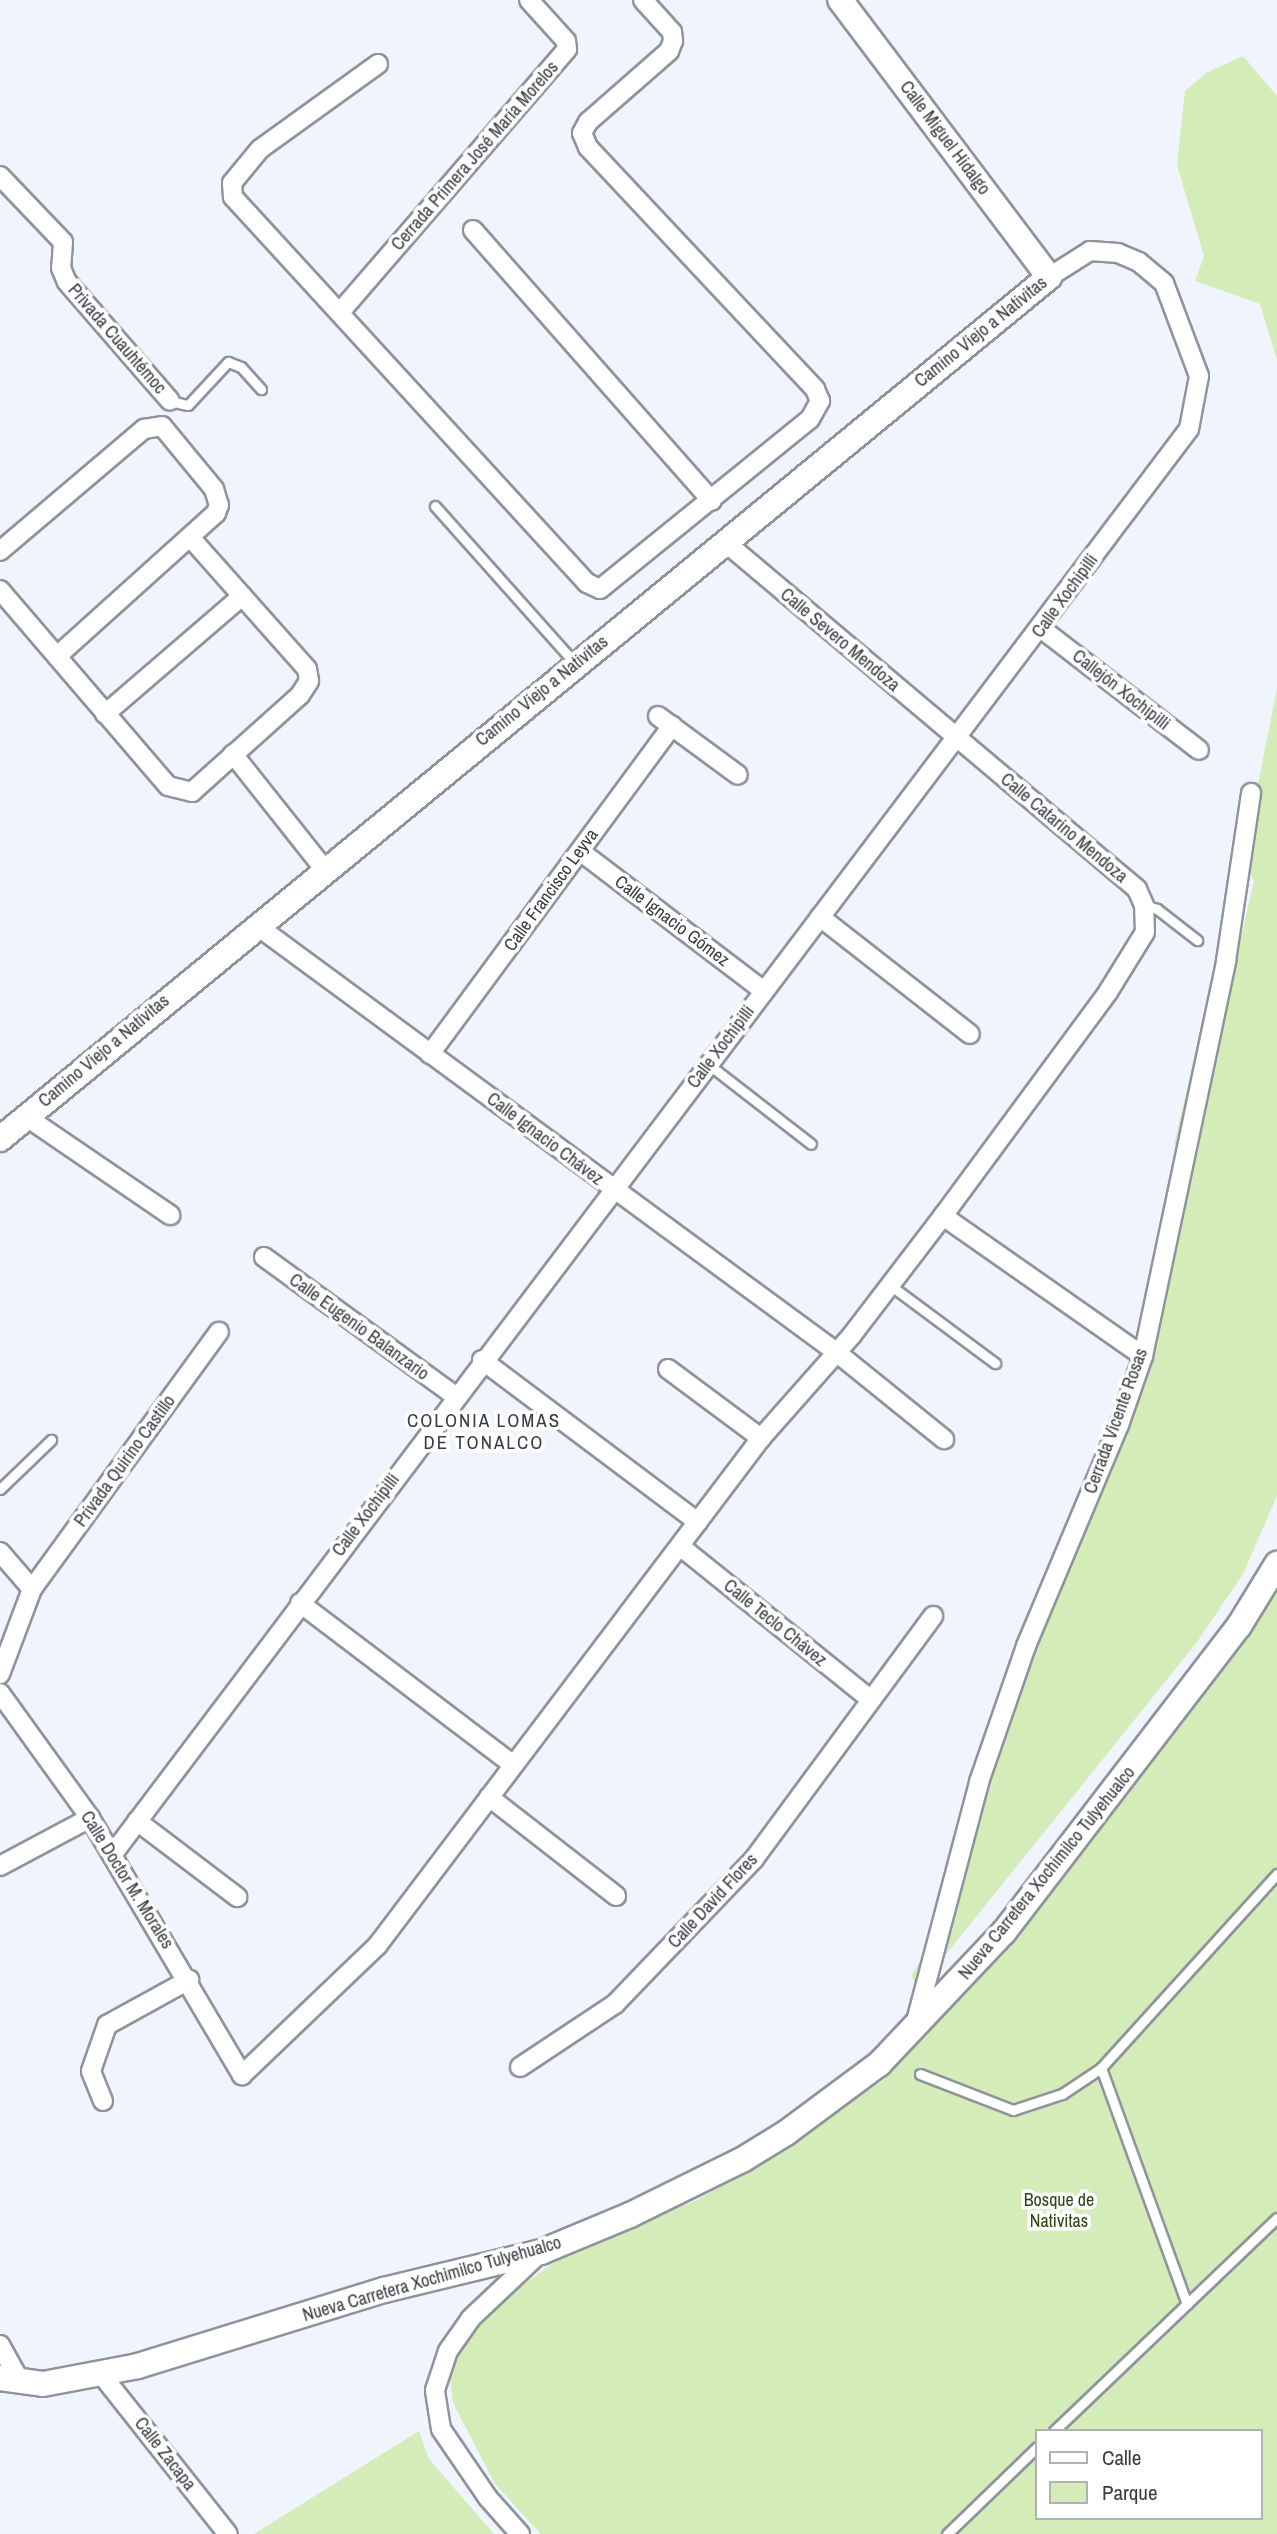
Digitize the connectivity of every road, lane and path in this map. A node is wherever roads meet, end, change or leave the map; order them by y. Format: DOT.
graph roads {
  1 [pos="529,0"];
  2 [pos="643,0"];
  3 [pos="840,0"];
  4 [pos="377,64"];
  5 [pos="0,176"];
  6 [pos="473,230"];
  7 [pos="1090,251"];
  8 [pos="1049,277"];
  9 [pos="341,311"];
  10 [pos="261,389"];
  11 [pos="170,401"];
  12 [pos="712,501"];
  13 [pos="435,506"];
  14 [pos="190,537"];
  15 [pos="725,542"];
  16 [pos="0,551"];
  17 [pos="0,590"];
  18 [pos="242,596"];
  19 [pos="1042,629"];
  20 [pos="57,656"];
  21 [pos="576,664"];
  22 [pos="105,714"];
  23 [pos="956,739"];
  24 [pos="1199,750"];
  25 [pos="233,754"];
  26 [pos="738,775"];
  27 [pos="1251,793"];
  28 [pos="580,851"];
  29 [pos="324,869"];
  30 [pos="1144,905"];
  31 [pos="820,917"];
  32 [pos="256,925"];
  33 [pos="1197,940"];
  34 [pos="764,991"];
  35 [pos="970,1034"];
  36 [pos="430,1054"];
  37 [pos="708,1064"];
  38 [pos="24,1116"];
  39 [pos="0,1139"];
  40 [pos="811,1144"];
  41 [pos="612,1189"];
  42 [pos="170,1215"];
  43 [pos="943,1216"];
  44 [pos="264,1257"];
  45 [pos="890,1285"];
  46 [pos="219,1332"];
  47 [pos="836,1352"];
  48 [pos="1143,1356"];
  49 [pos="482,1360"];
  50 [pos="995,1363"];
  51 [pos="668,1369"];
  52 [pos="455,1396"];
  53 [pos="761,1438"];
  54 [pos="944,1439"];
  55 [pos="51,1440"];
  56 [pos="0,1489"];
  57 [pos="698,1522"];
  58 [pos="681,1547"];
  59 [pos="0,1552"];
  60 [pos="1277,1564"];
  61 [pos="32,1589"];
  62 [pos="300,1603"];
  63 [pos="933,1616"];
  64 [pos="0,1674"];
  65 [pos="0,1693"];
  66 [pos="870,1699"];
  67 [pos="513,1764"];
  68 [pos="489,1797"];
  69 [pos="90,1818"];
  70 [pos="137,1821"];
  71 [pos="112,1855"];
  72 [pos="0,1866"];
  73 [pos="1277,1874"];
  74 [pos="615,1896"];
  75 [pos="237,1897"];
  76 [pos="189,1980"];
  77 [pos="914,2030"];
  78 [pos="520,2067"];
  79 [pos="1101,2068"];
  80 [pos="920,2074"];
  81 [pos="103,2101"];
  82 [pos="1277,2218"];
  83 [pos="541,2252"];
  84 [pos="1187,2304"];
  85 [pos="0,2346"];
  86 [pos="102,2374"];
  87 [pos="10,2380"];
  88 [pos="1056,2429"];
  89 [pos="1036,2448"];
  90 [pos="228,2534"];
  91 [pos="520,2534"];
  92 [pos="947,2534"];
  1 -- 9 [label="street, Cerrada Primera José María Morelos"];
  2 -- 12 [label="street"];
  3 -- 8 [label="street, Calle Miguel Hidalgo"];
  4 -- 9 [label="street"];
  5 -- 11 [label="street, Privada Cuauhtémoc"];
  6 -- 12 [label="street"];
  7 -- 8 [label="street, Camino Viejo a Nativitas"];
  7 -- 19 [label="street, Calle Xochipilli"];
  8 -- 15 [label="street, Camino Viejo a Nativitas"];
  9 -- 12 [label="street"];
  10 -- 11 [label="lane"];
  13 -- 21 [label="lane"];
  14 -- 16 [label="street"];
  14 -- 18 [label="street"];
  14 -- 20 [label="street"];
  15 -- 21 [label="street, Camino Viejo a Nativitas"];
  15 -- 23 [label="street, Calle Severo Mendoza"];
  17 -- 20 [label="street"];
  18 -- 22 [label="street"];
  18 -- 25 [label="street"];
  19 -- 23 [label="street, Calle Xochipilli"];
  19 -- 24 [label="street, Callejón Xochipilli"];
  20 -- 22 [label="street"];
  21 -- 29 [label="street, Camino Viejo a Nativitas"];
  22 -- 25 [label="street"];
  23 -- 30 [label="street, Calle Catarino Mendoza"];
  23 -- 31 [label="street, Calle Xochipilli"];
  25 -- 29 [label="street"];
  26 -- 28 [label="street, Calle Francisco Leyva"];
  27 -- 48 [label="street, Cerrada Vicente Rosas"];
  28 -- 34 [label="street, Calle Ignacio Gómez"];
  28 -- 36 [label="street, Calle Francisco Leyva"];
  29 -- 32 [label="street, Camino Viejo a Nativitas"];
  30 -- 33 [label="lane"];
  30 -- 43 [label="street"];
  31 -- 34 [label="street, Calle Xochipilli"];
  31 -- 35 [label="street"];
  32 -- 36 [label="street, Calle Ignacio Chávez"];
  32 -- 38 [label="street, Camino Viejo a Nativitas"];
  34 -- 37 [label="street, Calle Xochipilli"];
  36 -- 41 [label="street, Calle Ignacio Chávez"];
  37 -- 40 [label="lane"];
  37 -- 41 [label="street, Calle Xochipilli"];
  38 -- 39 [label="street, Camino Viejo a Nativitas"];
  38 -- 42 [label="street"];
  41 -- 47 [label="street, Calle Ignacio Chávez"];
  41 -- 49 [label="street, Calle Xochipilli"];
  43 -- 45 [label="street"];
  43 -- 48 [label="street"];
  44 -- 52 [label="street, Calle Eugenio Balanzario"];
  45 -- 47 [label="street"];
  45 -- 50 [label="lane"];
  46 -- 61 [label="street, Privada Quirino Castillo"];
  47 -- 53 [label="street"];
  47 -- 54 [label="street, Calle Ignacio Chávez"];
  48 -- 77 [label="street, Cerrada Vicente Rosas"];
  49 -- 52 [label="street, Calle Xochipilli"];
  49 -- 57 [label="street"];
  51 -- 53 [label="street"];
  52 -- 62 [label="street, Calle Xochipilli"];
  53 -- 57 [label="street"];
  55 -- 56 [label="lane"];
  57 -- 58 [label="street"];
  58 -- 66 [label="street, Calle Teclo Chávez"];
  58 -- 67 [label="street"];
  59 -- 61 [label="street"];
  60 -- 77 [label="street, Nueva Carretera Xochimilco Tulyehualco"];
  61 -- 64 [label="street"];
  62 -- 67 [label="street"];
  62 -- 70 [label="street, Calle Xochipilli"];
  63 -- 66 [label="street, Calle David Flores"];
  65 -- 69 [label="street, Calle Doctor M. Morales"];
  66 -- 78 [label="street, Calle David Flores"];
  67 -- 68 [label="street"];
  68 -- 74 [label="street"];
  68 -- 76 [label="street, Calle Doctor M. Morales"];
  69 -- 71 [label="street, Calle Doctor M. Morales"];
  69 -- 72 [label="street"];
  70 -- 71 [label="street, Calle Xochipilli"];
  70 -- 75 [label="street"];
  71 -- 76 [label="street, Calle Doctor M. Morales"];
  73 -- 79 [label="lane"];
  76 -- 81 [label="street"];
  77 -- 83 [label="street, Nueva Carretera Xochimilco Tulyehualco"];
  79 -- 80 [label="lane"];
  79 -- 84 [label="lane"];
  82 -- 84 [label="lane"];
  83 -- 86 [label="street, Nueva Carretera Xochimilco Tulyehualco"];
  83 -- 91 [label="street"];
  84 -- 88 [label="lane"];
  85 -- 87 [label="street"];
  86 -- 87 [label="street, Nueva Carretera Xochimilco Tulyehualco"];
  86 -- 90 [label="street, Calle Zacapa"];
  89 -- 92 [label="lane"];
}
